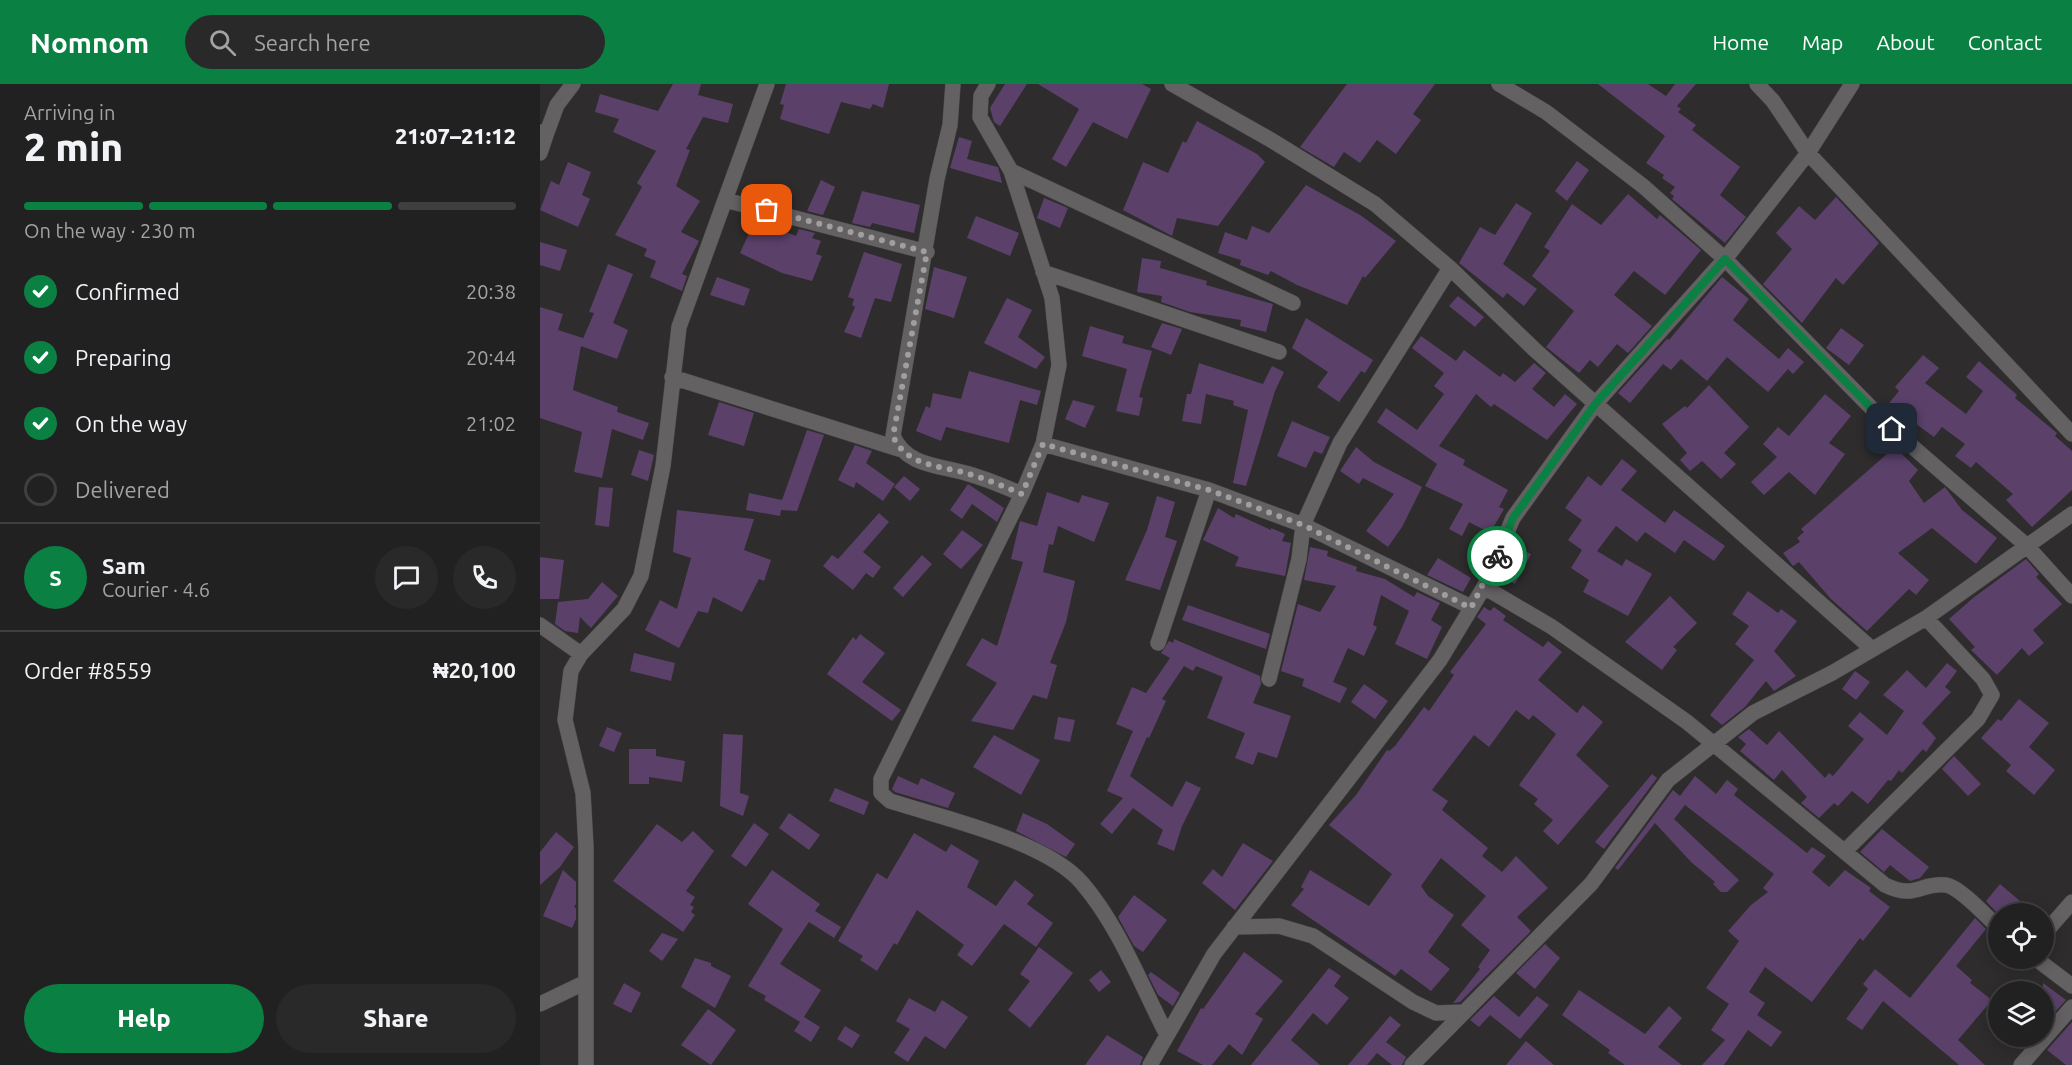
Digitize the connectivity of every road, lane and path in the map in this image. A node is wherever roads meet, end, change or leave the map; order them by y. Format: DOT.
graph roads {
  1 [pos="573,84"];
  2 [pos="767,84"];
  3 [pos="953,84"];
  4 [pos="988,84"];
  5 [pos="1172,84"];
  6 [pos="1499,84"];
  7 [pos="1757,84"];
  8 [pos="1852,84"];
  9 [pos="543,134"];
  10 [pos="540,153"];
  11 [pos="1808,153"];
  12 [pos="1011,171"];
  13 [pos="725,200"];
  14 [pos="927,252"];
  15 [pos="1725,259"];
  16 [pos="1450,268"];
  17 [pos="1044,272"];
  18 [pos="1293,303"];
  19 [pos="1279,352"];
  20 [pos="672,377"];
  21 [pos="1596,403"];
  22 [pos="2072,434"];
  23 [pos="1043,444"];
  24 [pos="899,449"];
  25 [pos="1209,490"];
  26 [pos="1022,494"];
  27 [pos="2072,514"];
  28 [pos="1303,525"];
  29 [pos="2027,546"];
  30 [pos="1484,587"];
  31 [pos="2072,596"];
  32 [pos="1471,608"];
  33 [pos="1926,618"];
  34 [pos="540,625"];
  35 [pos="1158,643"];
  36 [pos="1872,649"];
  37 [pos="581,654"];
  38 [pos="1269,679"];
  39 [pos="1716,744"];
  40 [pos="1845,851"];
  41 [pos="2072,902"];
  42 [pos="1988,918"];
  43 [pos="2054,922"];
  44 [pos="1234,927"];
  45 [pos="2050,969"];
  46 [pos="586,982"];
  47 [pos="2072,986"];
  48 [pos="540,1004"];
  49 [pos="2072,1007"];
  50 [pos="1464,1012"];
  51 [pos="1167,1035"];
  52 [pos="586,1065"];
  53 [pos="1150,1065"];
  54 [pos="1412,1065"];
  55 [pos="2021,1065"];
  1 -- 9 [label="street"];
  2 -- 13 [label="street"];
  3 -- 14 [label="street"];
  4 -- 12 [label="street"];
  5 -- 16 [label="street"];
  6 -- 15 [label="street"];
  7 -- 11 [label="street"];
  8 -- 11 [label="street"];
  9 -- 10 [label="street"];
  11 -- 15 [label="street"];
  11 -- 22 [label="street"];
  12 -- 17 [label="street"];
  12 -- 18 [label="street"];
  13 -- 14 [label="street"];
  13 -- 20 [label="street"];
  14 -- 24 [label="street"];
  15 -- 21 [label="street"];
  15 -- 29 [label="street"];
  16 -- 21 [label="street"];
  16 -- 28 [label="street"];
  17 -- 19 [label="street"];
  17 -- 23 [label="street"];
  20 -- 24 [label="street"];
  20 -- 37 [label="street"];
  21 -- 30 [label="street"];
  21 -- 36 [label="street"];
  23 -- 25 [label="street"];
  23 -- 26 [label="street"];
  24 -- 26 [label="street"];
  25 -- 28 [label="street"];
  25 -- 35 [label="street"];
  26 -- 51 [label="street"];
  27 -- 29 [label="street"];
  28 -- 32 [label="street"];
  28 -- 38 [label="street"];
  29 -- 31 [label="street"];
  29 -- 33 [label="street"];
  30 -- 32 [label="street"];
  30 -- 39 [label="street"];
  32 -- 44 [label="street"];
  33 -- 36 [label="street"];
  33 -- 40 [label="street"];
  34 -- 37 [label="street"];
  36 -- 39 [label="street"];
  37 -- 46 [label="street"];
  39 -- 40 [label="street"];
  39 -- 50 [label="street"];
  40 -- 42 [label="street"];
  41 -- 43 [label="street"];
  44 -- 50 [label="street"];
  44 -- 51 [label="street"];
  45 -- 47 [label="street"];
  46 -- 48 [label="street"];
  46 -- 52 [label="street"];
  49 -- 55 [label="street"];
  50 -- 54 [label="street"];
  51 -- 53 [label="street"];
}
